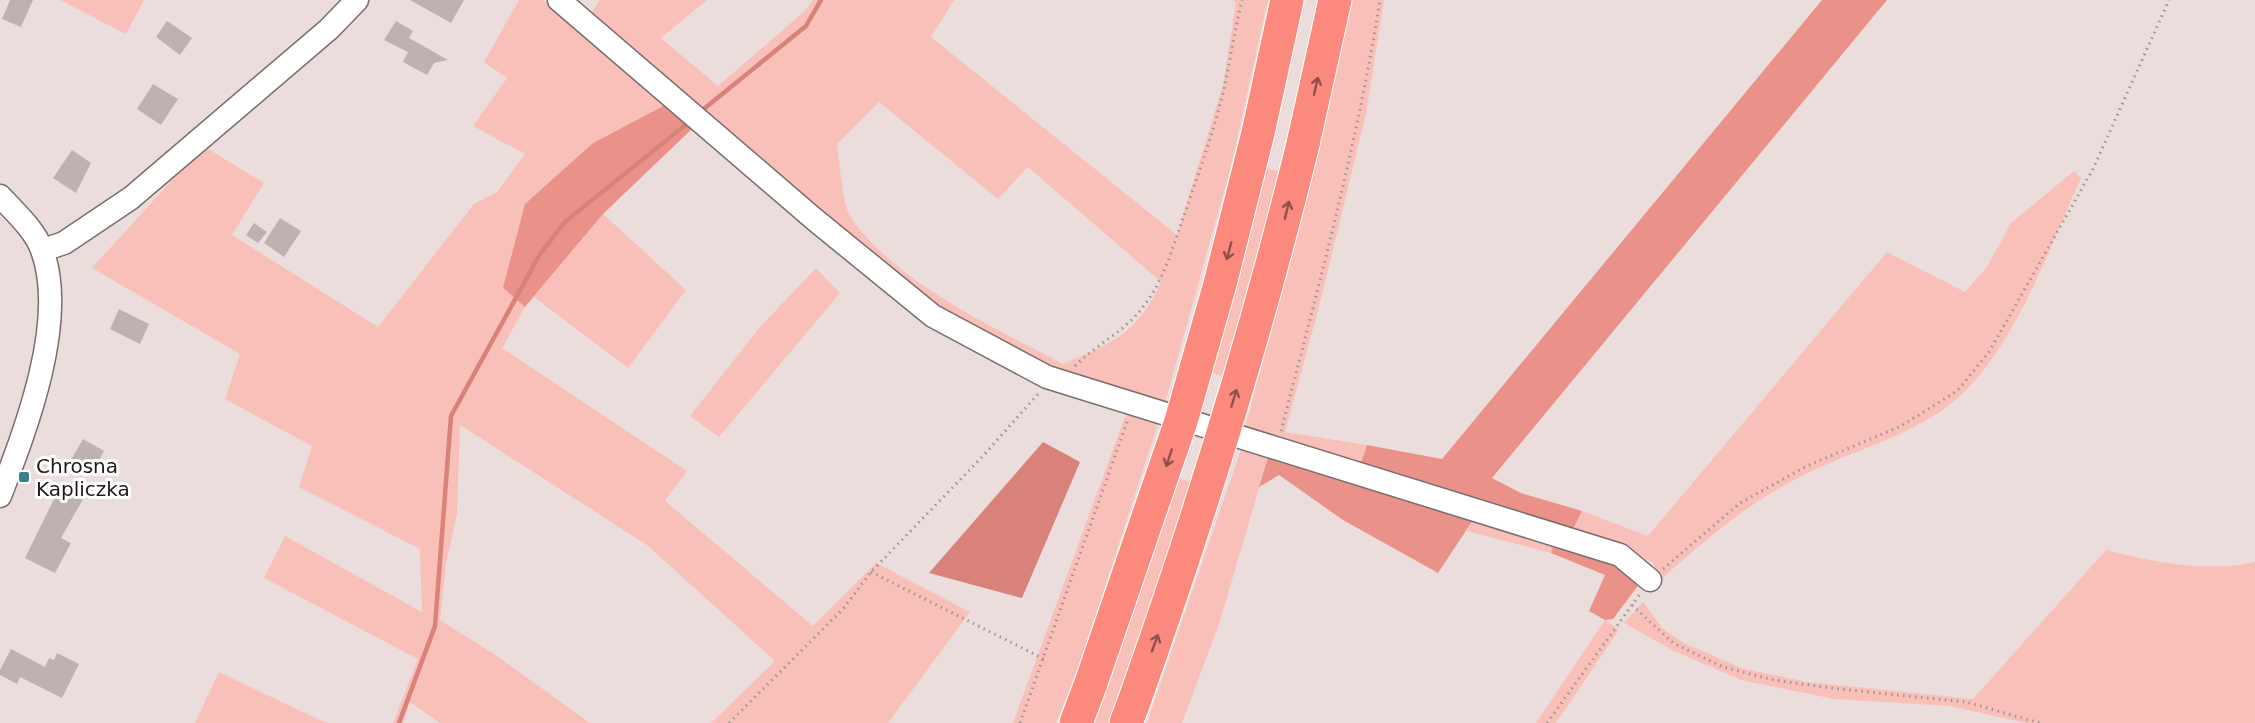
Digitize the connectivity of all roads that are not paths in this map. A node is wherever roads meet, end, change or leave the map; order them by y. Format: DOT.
graph roads {
  1 [pos="357,0"];
  2 [pos="559,0"];
  3 [pos="1287,0"];
  4 [pos="1335,0"];
  5 [pos="0,196"];
  6 [pos="42,250"];
  7 [pos="0,496"];
  8 [pos="1650,580"];
  9 [pos="1130,711"];
  10 [pos="1076,723"];
  1 -- 6 [label="street"];
  2 -- 8 [label="street"];
  3 -- 10 [label="highway, one-way, bridge"];
  9 -- 4 [label="highway, one-way, bridge"];
  5 -- 6 [label="street"];
  6 -- 7 [label="street"];
}
